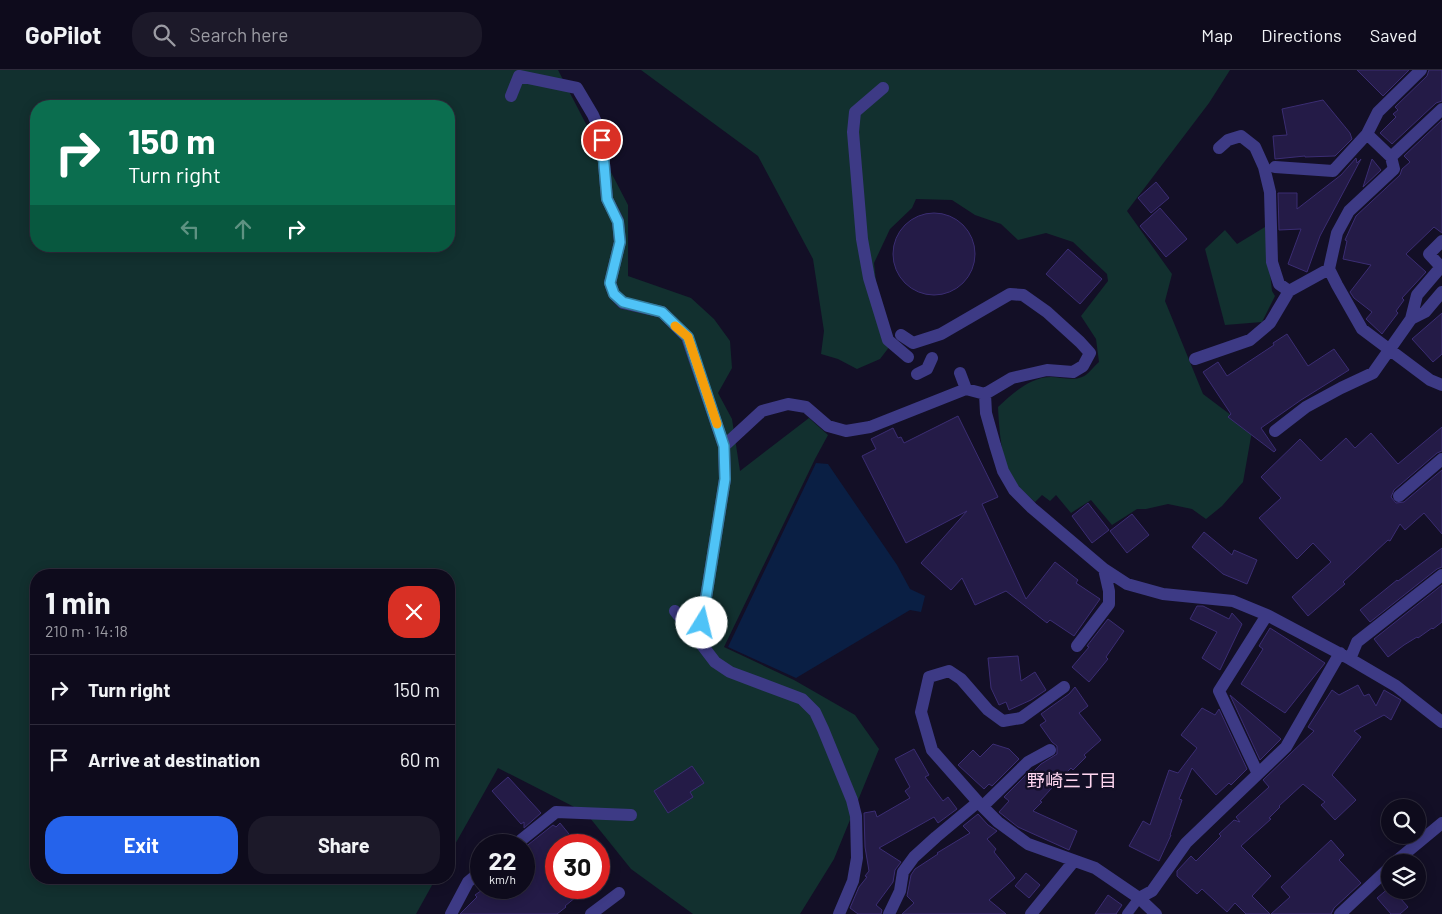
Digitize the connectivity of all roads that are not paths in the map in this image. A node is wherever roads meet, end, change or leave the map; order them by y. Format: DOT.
graph roads {
  1 [pos="1421,70"];
  2 [pos="883,88"];
  3 [pos="511,96"];
  4 [pos="1442,109"];
  5 [pos="1367,134"];
  6 [pos="1219,148"];
  7 [pos="1391,157"];
  8 [pos="1275,167"];
  9 [pos="1442,240"];
  10 [pos="1329,269"];
  11 [pos="1289,291"];
  12 [pos="1442,292"];
  13 [pos="1411,319"];
  14 [pos="901,335"];
  15 [pos="1389,349"];
  16 [pos="908,357"];
  17 [pos="932,358"];
  18 [pos="1195,359"];
  19 [pos="960,373"];
  20 [pos="917,374"];
  21 [pos="1442,385"];
  22 [pos="966,389"];
  23 [pos="986,394"];
  24 [pos="1275,431"];
  25 [pos="724,446"];
  26 [pos="1442,459"];
  27 [pos="1398,496"];
  28 [pos="1104,568"];
  29 [pos="1442,576"];
  30 [pos="675,611"];
  31 [pos="1267,615"];
  32 [pos="699,641"];
  33 [pos="1077,646"];
  34 [pos="1345,656"];
  35 [pos="1064,687"];
  36 [pos="1442,722"];
  37 [pos="1050,750"];
  38 [pos="1258,774"];
  39 [pos="980,804"];
  40 [pos="631,815"];
  41 [pos="1442,823"];
  42 [pos="528,834"];
  43 [pos="1404,854"];
  44 [pos="1074,861"];
  45 [pos="1381,875"];
  46 [pos="470,880"];
  47 [pos="619,893"];
  48 [pos="1139,898"];
  49 [pos="451,914"];
  50 [pos="591,914"];
  51 [pos="839,914"];
  52 [pos="889,914"];
  53 [pos="1031,914"];
  54 [pos="1127,914"];
  55 [pos="1156,914"];
  56 [pos="1340,914"];
  1 -- 5 [label="street"];
  2 -- 16 [label="street"];
  3 -- 25 [label="street"];
  4 -- 7 [label="street"];
  5 -- 7 [label="street"];
  5 -- 8 [label="street"];
  6 -- 11 [label="street"];
  7 -- 10 [label="street"];
  9 -- 13 [label="street"];
  10 -- 11 [label="street"];
  10 -- 15 [label="street"];
  11 -- 18 [label="street"];
  12 -- 13 [label="street"];
  13 -- 15 [label="street"];
  14 -- 23 [label="street"];
  15 -- 21 [label="street"];
  15 -- 24 [label="street"];
  17 -- 20 [label="street"];
  19 -- 22 [label="street"];
  22 -- 23 [label="street"];
  22 -- 25 [label="street"];
  23 -- 28 [label="street"];
  25 -- 32 [label="street"];
  26 -- 27 [label="street"];
  28 -- 31 [label="street"];
  28 -- 33 [label="street"];
  29 -- 34 [label="street"];
  30 -- 32 [label="street"];
  31 -- 34 [label="street"];
  31 -- 38 [label="street"];
  32 -- 51 [label="street"];
  34 -- 36 [label="street"];
  34 -- 38 [label="street"];
  35 -- 39 [label="street"];
  37 -- 39 [label="street"];
  38 -- 48 [label="street"];
  39 -- 44 [label="street"];
  39 -- 52 [label="street"];
  40 -- 42 [label="street"];
  41 -- 43 [label="street"];
  44 -- 48 [label="street"];
  44 -- 53 [label="street"];
  45 -- 56 [label="street"];
  46 -- 49 [label="street"];
  47 -- 50 [label="street"];
  48 -- 54 [label="lane"];
  48 -- 55 [label="street"];
}
